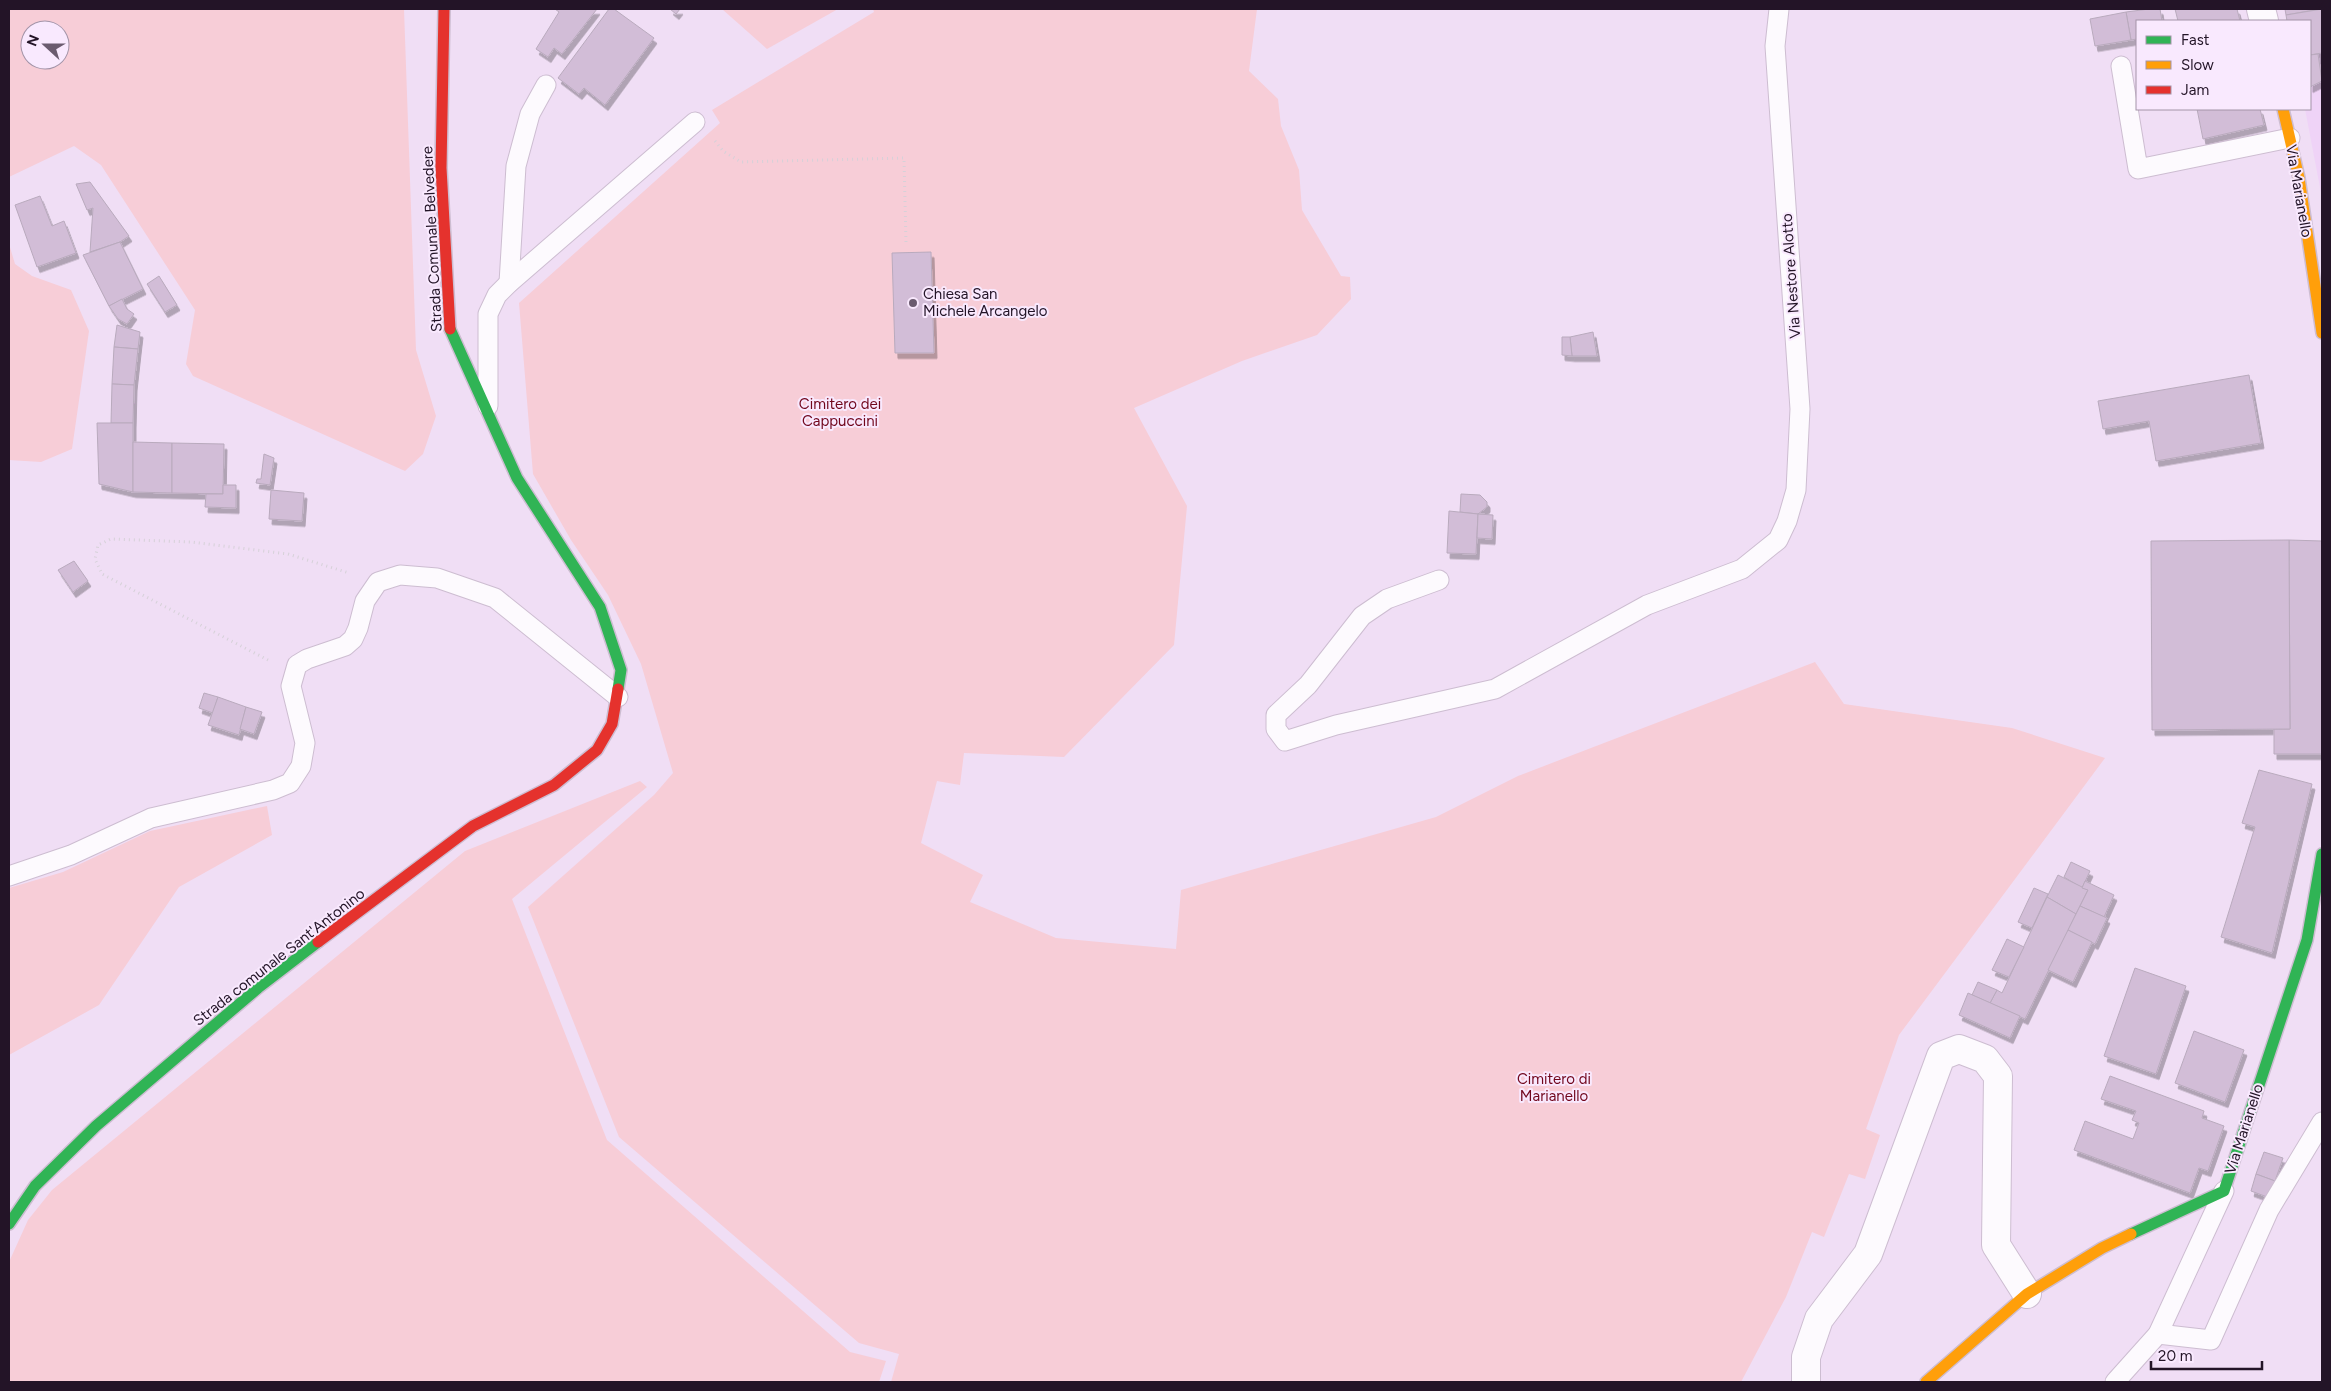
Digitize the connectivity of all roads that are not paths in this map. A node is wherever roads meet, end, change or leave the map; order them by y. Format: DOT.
graph roads {
  1 [pos="444,9"];
  2 [pos="1779,9"];
  3 [pos="2121,66"];
  4 [pos="546,85"];
  5 [pos="2283,110"];
  6 [pos="695,122"];
  7 [pos="2290,138"];
  8 [pos="508,283"];
  9 [pos="2322,332"];
  10 [pos="488,416"];
  11 [pos="1439,580"];
  12 [pos="618,697"];
  13 [pos="597,750"];
  14 [pos="2322,854"];
  15 [pos="9,876"];
  16 [pos="2322,1122"];
  17 [pos="2224,1191"];
  18 [pos="9,1224"];
  19 [pos="2027,1294"];
  20 [pos="2158,1334"];
  21 [pos="1806,1382"];
  22 [pos="1926,1382"];
  23 [pos="2115,1382"];
  1 -- 10 [label="street, Strada Comunale Belvedere"];
  2 -- 11 [label="lane, Via Nestore Alotto"];
  3 -- 7 [label="lane"];
  4 -- 8 [label="lane"];
  5 -- 7 [label="street, Via Marianello"];
  6 -- 8 [label="lane"];
  7 -- 9 [label="street, Via Marianello"];
  8 -- 10 [label="lane"];
  10 -- 12 [label="street, Strada Comunale Belvedere"];
  12 -- 13 [label="street, Strada Comunale Belvedere"];
  12 -- 15 [label="lane"];
  13 -- 18 [label="street, Strada comunale Sant'Antonino"];
  14 -- 17 [label="street, Via Marianello"];
  16 -- 20 [label="lane"];
  17 -- 19 [label="street"];
  17 -- 20 [label="lane, Via Marianello"];
  19 -- 21 [label="street"];
  19 -- 22 [label="street"];
  20 -- 23 [label="lane, Via Marianello"];
}
